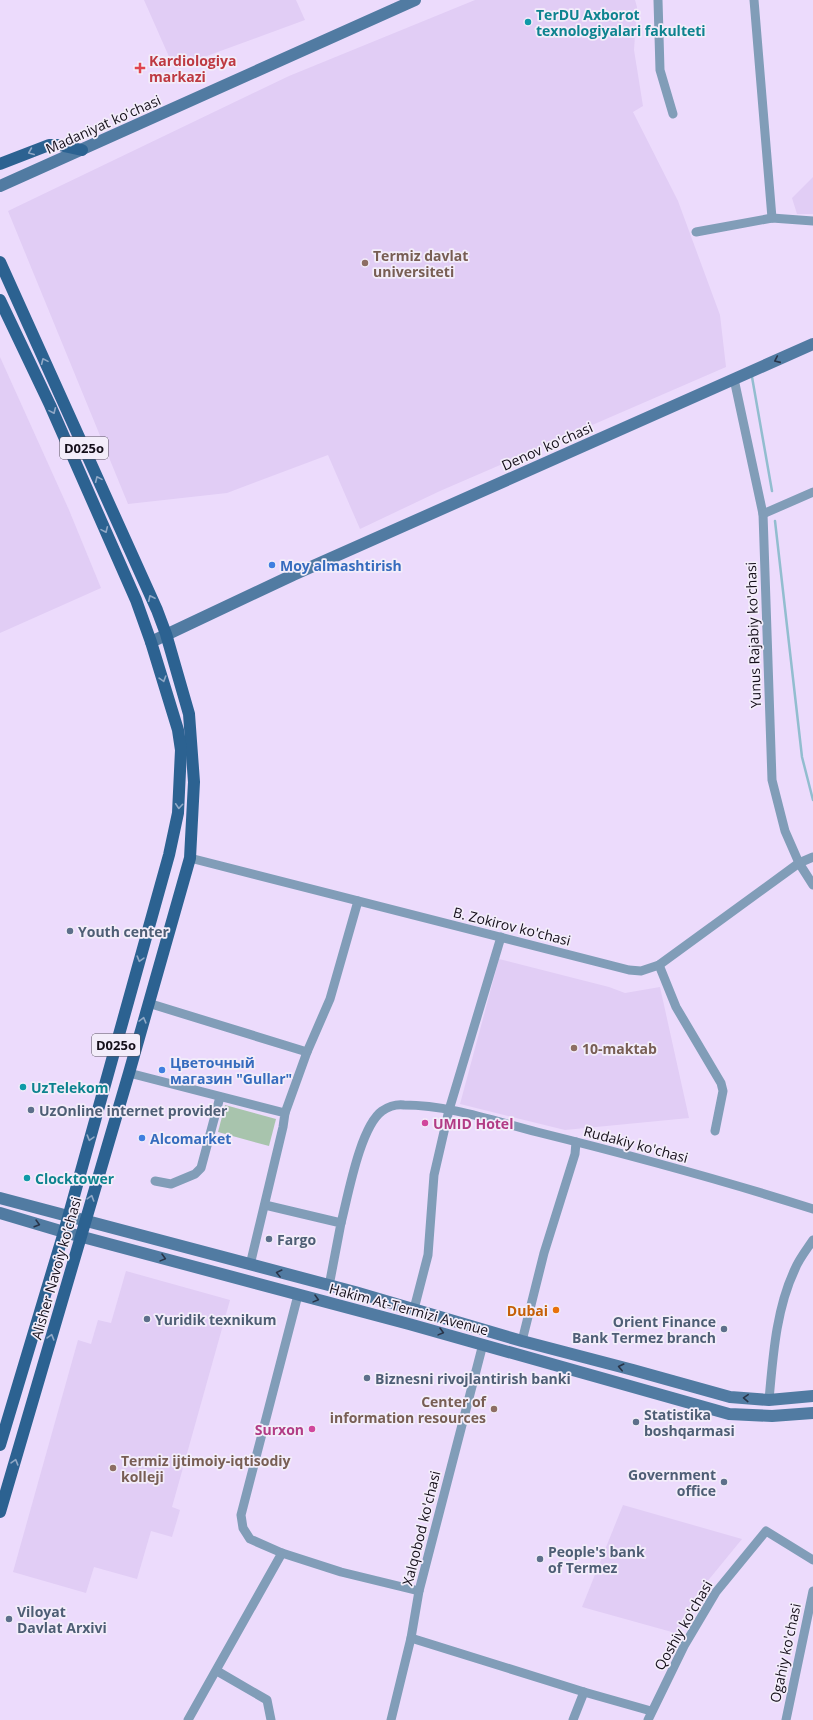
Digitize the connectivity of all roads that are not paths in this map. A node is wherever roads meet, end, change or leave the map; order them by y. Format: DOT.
graph roads {
  1 [pos="415,0"];
  2 [pos="658,0"];
  3 [pos="754,0"];
  4 [pos="673,114"];
  5 [pos="82,150"];
  6 [pos="0,164"];
  7 [pos="0,186"];
  8 [pos="772,218"];
  9 [pos="813,221"];
  10 [pos="696,232"];
  11 [pos="0,262"];
  12 [pos="0,300"];
  13 [pos="813,344"];
  14 [pos="734,379"];
  15 [pos="813,492"];
  16 [pos="763,514"];
  17 [pos="166,634"];
  18 [pos="151,642"];
  19 [pos="813,857"];
  20 [pos="190,858"];
  21 [pos="798,863"];
  22 [pos="813,885"];
  23 [pos="358,901"];
  24 [pos="501,937"];
  25 [pos="658,965"];
  26 [pos="148,1003"];
  27 [pos="307,1052"];
  28 [pos="129,1073"];
  29 [pos="220,1097"];
  30 [pos="449,1110"];
  31 [pos="285,1113"];
  32 [pos="715,1131"];
  33 [pos="576,1142"];
  34 [pos="155,1181"];
  35 [pos="0,1198"];
  36 [pos="265,1205"];
  37 [pos="813,1209"];
  38 [pos="0,1213"];
  39 [pos="68,1216"];
  40 [pos="85,1220"];
  41 [pos="341,1223"];
  42 [pos="64,1232"];
  43 [pos="81,1236"];
  44 [pos="813,1240"];
  45 [pos="250,1265"];
  46 [pos="329,1286"];
  47 [pos="298,1294"];
  48 [pos="414,1309"];
  49 [pos="522,1341"];
  50 [pos="484,1344"];
  51 [pos="813,1396"];
  52 [pos="769,1400"];
  53 [pos="813,1413"];
  54 [pos="0,1444"];
  55 [pos="4,1481"];
  56 [pos="0,1512"];
  57 [pos="282,1553"];
  58 [pos="813,1560"];
  59 [pos="419,1591"];
  60 [pos="813,1591"];
  61 [pos="411,1638"];
  62 [pos="217,1670"];
  63 [pos="584,1692"];
  64 [pos="649,1716"];
  65 [pos="188,1720"];
  66 [pos="271,1720"];
  67 [pos="391,1720"];
  68 [pos="573,1720"];
  69 [pos="786,1720"];
  1 -- 5 [label="main road, Madaniyat ko'chasi"];
  2 -- 4 [label="street"];
  3 -- 8 [label="street"];
  5 -- 6 [label="main road, one-way"];
  5 -- 7 [label="main road, Madaniyat ko'chasi"];
  8 -- 9 [label="street"];
  8 -- 10 [label="street"];
  17 -- 11 [label="main road, D025o, one-way"];
  12 -- 18 [label="main road, D025o, one-way"];
  13 -- 14 [label="main road, Denov ko'chasi, one-way"];
  14 -- 16 [label="street, Yunus Rajabiy ko'chasi"];
  14 -- 17 [label="main road, Denov ko'chasi"];
  15 -- 16 [label="street"];
  16 -- 21 [label="street, Yunus Rajabiy ko'chasi"];
  17 -- 18 [label="main road, Denov ko'chasi"];
  17 -- 20 [label="main road, Alisher Navoiy ko’chasi"];
  18 -- 39 [label="main road, Alisher Navoiy ko’chasi / D025o, one-way"];
  19 -- 21 [label="street, B. Zokirov ko'chasi"];
  20 -- 23 [label="street, B. Zokirov ko'chasi"];
  20 -- 26 [label="main road, Alisher Navoiy ko’chasi"];
  21 -- 22 [label="street, Yunus Rajabiy ko'chasi"];
  21 -- 25 [label="street, B. Zokirov ko'chasi"];
  23 -- 24 [label="street, B. Zokirov ko'chasi"];
  23 -- 27 [label="street"];
  24 -- 25 [label="street, B. Zokirov ko'chasi"];
  24 -- 30 [label="street"];
  25 -- 32 [label="street"];
  26 -- 27 [label="street"];
  28 -- 26 [label="main road, Alisher Navoiy ko’chasi, one-way"];
  27 -- 31 [label="street"];
  28 -- 29 [label="street"];
  40 -- 28 [label="main road, Alisher Navoiy ko’chasi, one-way"];
  29 -- 31 [label="street"];
  29 -- 34 [label="street"];
  30 -- 33 [label="street, Rudakiy ko'chasi"];
  30 -- 41 [label="street, Rudakiy ko'chasi"];
  30 -- 48 [label="street"];
  31 -- 36 [label="street"];
  33 -- 37 [label="street, Rudakiy ko'chasi"];
  33 -- 49 [label="street"];
  35 -- 39 [label="main road, Hakim At-Termizi Avenue"];
  36 -- 41 [label="street"];
  36 -- 45 [label="street"];
  38 -- 42 [label="main road, Hakim At-Termizi Avenue, one-way"];
  39 -- 40 [label="main road, Hakim At-Termizi Avenue"];
  39 -- 42 [label="main road, Alisher Navoiy ko’chasi / D025o"];
  40 -- 43 [label="main road, Alisher Navoiy ko’chasi"];
  40 -- 45 [label="main road, Hakim At-Termizi Avenue"];
  41 -- 46 [label="street, Rudakiy ko'chasi"];
  42 -- 43 [label="main road, Hakim At-Termizi Avenue"];
  42 -- 54 [label="main road, Alisher Navoiy ko’chasi / D025o"];
  43 -- 47 [label="main road, Hakim At-Termizi Avenue, one-way"];
  55 -- 43 [label="main road, Alisher Navoiy ko’chasi, one-way"];
  44 -- 52 [label="street"];
  46 -- 45 [label="main road, Hakim At-Termizi Avenue, one-way"];
  46 -- 48 [label="main road, Hakim At-Termizi Avenue"];
  47 -- 50 [label="main road, Hakim At-Termizi Avenue, one-way"];
  47 -- 57 [label="street"];
  48 -- 49 [label="main road, Hakim At-Termizi Avenue"];
  52 -- 49 [label="main road, Hakim At-Termizi Avenue, one-way"];
  50 -- 53 [label="main road, Hakim At-Termizi Avenue"];
  50 -- 59 [label="street, Xalqobod ko'chasi"];
  51 -- 52 [label="main road, Hakim At-Termizi Avenue"];
  55 -- 56 [label="main road, Alisher Navoiy ko’chasi"];
  57 -- 59 [label="street"];
  57 -- 62 [label="street"];
  58 -- 64 [label="street, Qoshiy ko'chasi"];
  59 -- 61 [label="street, Xalqobod ko'chasi"];
  60 -- 69 [label="street, Ogahiy ko'chasi"];
  61 -- 63 [label="street"];
  61 -- 67 [label="street, Xalqobod ko'chasi"];
  62 -- 65 [label="street"];
  62 -- 66 [label="street"];
  63 -- 64 [label="street"];
  63 -- 68 [label="street"];
}
